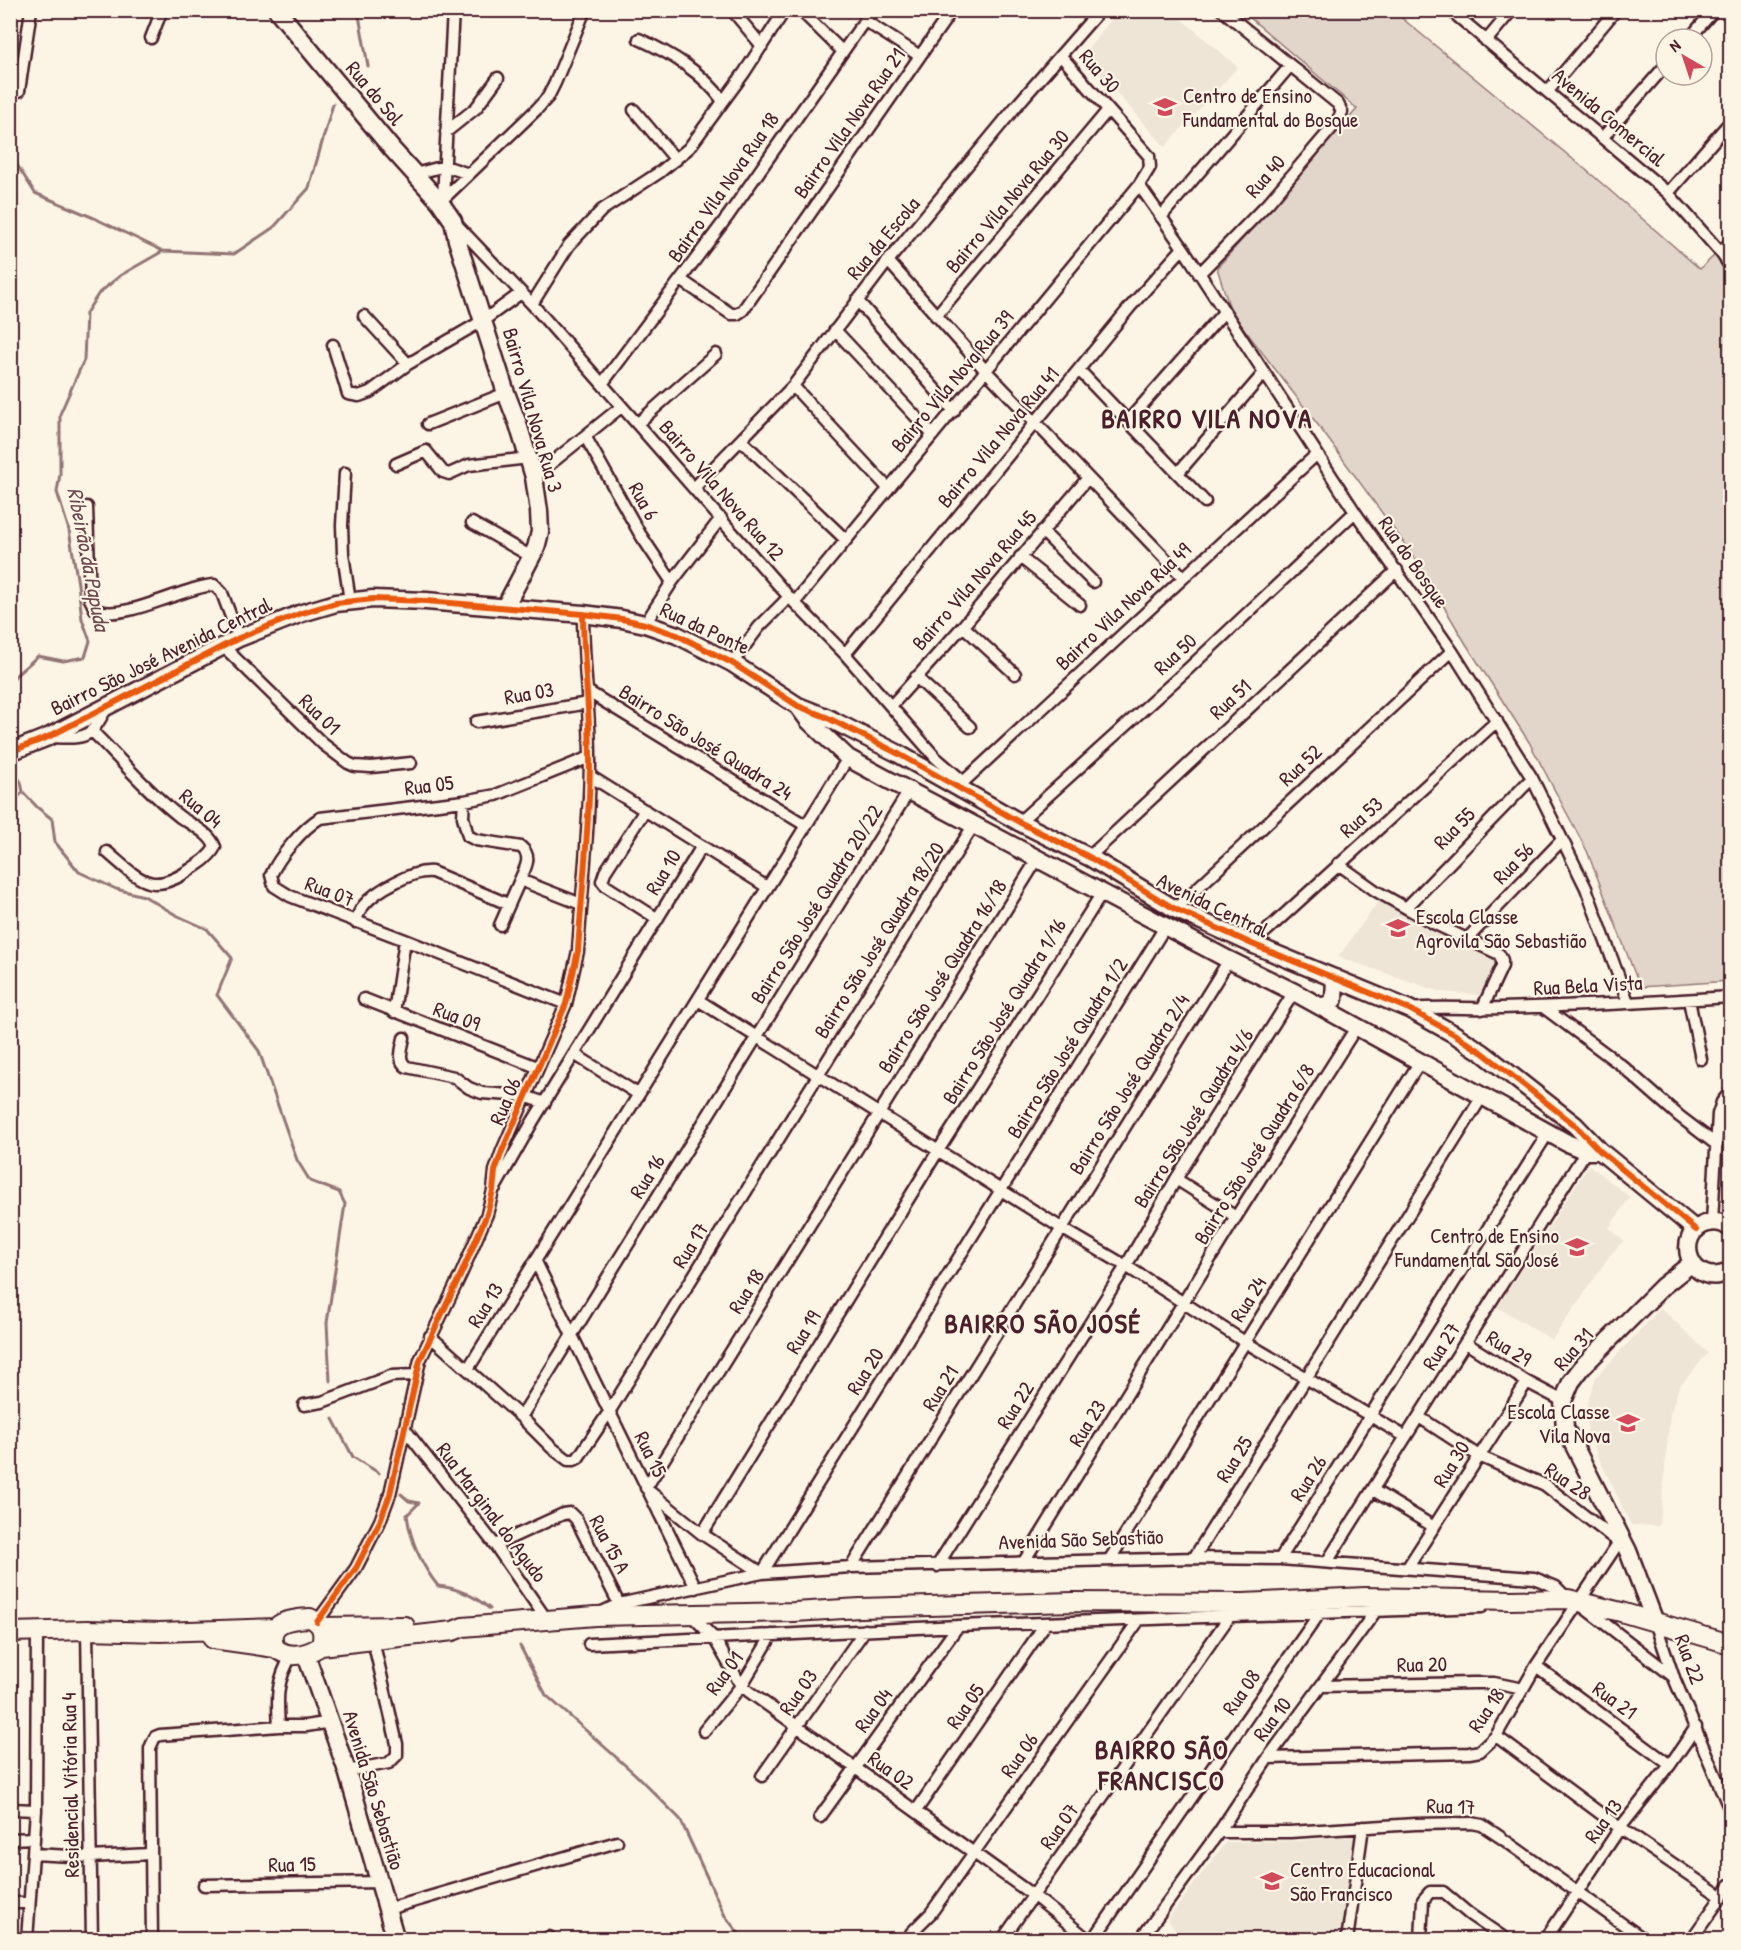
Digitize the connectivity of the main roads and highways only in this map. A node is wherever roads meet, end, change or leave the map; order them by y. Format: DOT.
graph roads {
  1 [pos="319,1624"];
  2 [pos="463,1627"];
  3 [pos="276,1628"];
  4 [pos="10,1632"];
  5 [pos="160,1632"];
  6 [pos="1731,1644"];
  7 [pos="275,1647"];
  8 [pos="306,1652"];
  1 -- 2 [label="main road, Avenida São Sebastião"];
  1 -- 3 [label="main road, Avenida São Sebastião"];
  1 -- 8 [label="main road, Avenida São Sebastião"];
  2 -- 6 [label="main road, Avenida São Sebastião"];
  2 -- 8 [label="main road, Avenida São Sebastião"];
  3 -- 5 [label="main road, Avenida São Sebastião"];
  3 -- 7 [label="main road"];
  4 -- 5 [label="main road, Avenida São Sebastião"];
  5 -- 7 [label="main road, Avenida São Sebastião"];
  7 -- 8 [label="main road, Avenida São Sebastião"];
}
